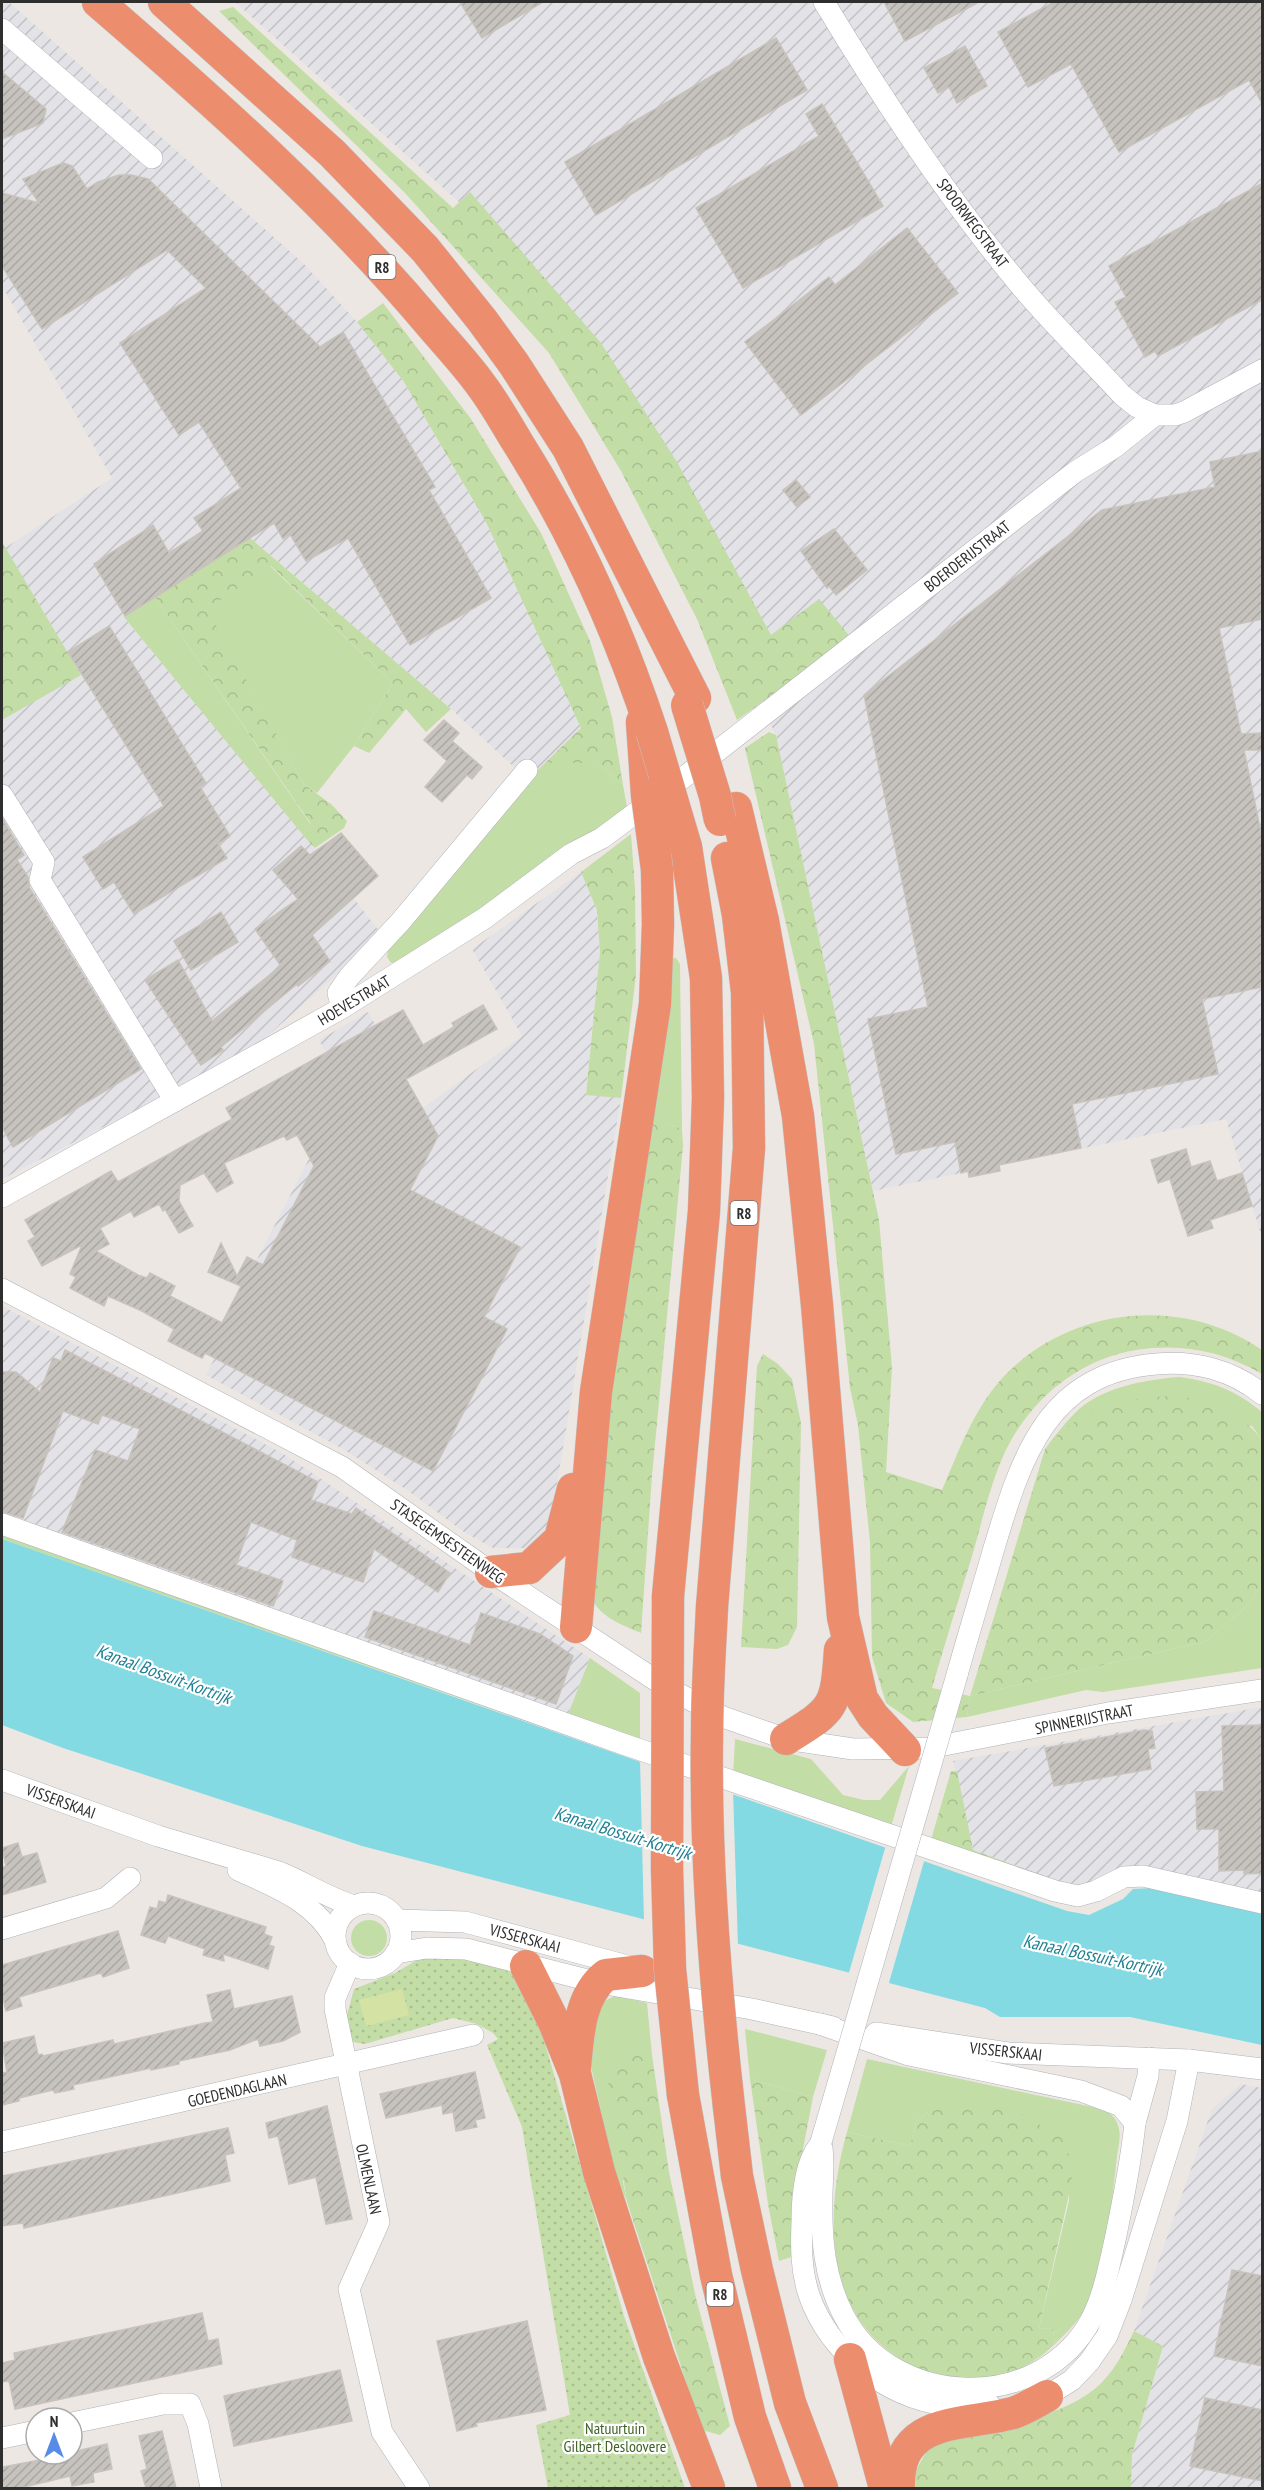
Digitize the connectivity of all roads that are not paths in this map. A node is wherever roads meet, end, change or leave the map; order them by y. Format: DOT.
graph roads {
  1 [pos="98,2"];
  2 [pos="164,2"];
  3 [pos="825,2"];
  4 [pos="2,29"];
  5 [pos="152,158"];
  6 [pos="1263,370"];
  7 [pos="1155,415"];
  8 [pos="648,735"];
  9 [pos="527,770"];
  10 [pos="688,774"];
  11 [pos="2,795"];
  12 [pos="728,814"];
  13 [pos="342,1008"];
  14 [pos="175,1101"];
  15 [pos="2,1197"];
  16 [pos="2,1289"];
  17 [pos="596,1392"];
  18 [pos="1263,1394"];
  19 [pos="2,1524"];
  20 [pos="491,1572"];
  21 [pos="843,1617"];
  22 [pos="576,1627"];
  23 [pos="1263,1690"];
  24 [pos="786,1739"];
  25 [pos="905,1750"];
  26 [pos="2,1780"];
  27 [pos="189,1846"];
  28 [pos="130,1878"];
  29 [pos="1263,1903"];
  30 [pos="354,1906"];
  31 [pos="398,1920"];
  32 [pos="2,1929"];
  33 [pos="335,1940"];
  34 [pos="396,1953"];
  35 [pos="350,1963"];
  36 [pos="526,1966"];
  37 [pos="642,1971"];
  38 [pos="599,1983"];
  39 [pos="752,2009"];
  40 [pos="820,2024"];
  41 [pos="473,2035"];
  42 [pos="1149,2058"];
  43 [pos="1189,2060"];
  44 [pos="345,2066"];
  45 [pos="1263,2069"];
  46 [pos="575,2074"];
  47 [pos="1135,2123"];
  48 [pos="2,2142"];
  49 [pos="821,2142"];
  50 [pos="835,2296"];
  51 [pos="850,2359"];
  52 [pos="1047,2396"];
  53 [pos="84,2421"];
  54 [pos="24,2433"];
  55 [pos="2,2438"];
  56 [pos="211,2488"];
  57 [pos="419,2488"];
  58 [pos="709,2488"];
  59 [pos="776,2488"];
  60 [pos="822,2488"];
  61 [pos="885,2488"];
  62 [pos="899,2488"];
  1 -- 8 [label="highway, R8"];
  2 -- 12 [label="highway"];
  3 -- 7 [label="street, SPOORWEGSTRAAT"];
  4 -- 5 [label="street"];
  6 -- 7 [label="street"];
  7 -- 10 [label="street, BOERDERIJSTRAAT"];
  8 -- 17 [label="highway, bridge"];
  8 -- 59 [label="highway, R8, bridge"];
  9 -- 13 [label="street"];
  10 -- 13 [label="street, HOEVESTRAAT"];
  11 -- 14 [label="street"];
  12 -- 21 [label="highway"];
  12 -- 60 [label="highway, R8, bridge"];
  13 -- 14 [label="street, HOEVESTRAAT"];
  14 -- 15 [label="street, HOEVESTRAAT"];
  16 -- 20 [label="street, STASEGEMSESTEENWEG"];
  17 -- 20 [label="highway"];
  17 -- 22 [label="highway"];
  18 -- 49 [label="street, bridge"];
  19 -- 29 [label="street"];
  20 -- 22 [label="street, STASEGEMSESTEENWEG"];
  21 -- 24 [label="highway"];
  21 -- 25 [label="highway"];
  22 -- 24 [label="street, STASEGEMSESTEENWEG"];
  23 -- 25 [label="street, SPINNERIJSTRAAT"];
  24 -- 25 [label="street, STASEGEMSESTEENWEG"];
  26 -- 27 [label="street, VISSERSKAAI"];
  27 -- 30 [label="street, VISSERSKAAI"];
  27 -- 33 [label="street, VISSERSKAAI"];
  28 -- 32 [label="street"];
  30 -- 31 [label="street"];
  30 -- 33 [label="street"];
  31 -- 34 [label="street"];
  31 -- 37 [label="street, VISSERSKAAI"];
  33 -- 35 [label="street"];
  34 -- 35 [label="street"];
  34 -- 36 [label="street, VISSERSKAAI"];
  35 -- 44 [label="street, OLMENLAAN"];
  36 -- 38 [label="street, VISSERSKAAI"];
  36 -- 46 [label="highway"];
  37 -- 38 [label="highway"];
  37 -- 39 [label="street, VISSERSKAAI"];
  38 -- 39 [label="street, VISSERSKAAI"];
  38 -- 46 [label="highway"];
  39 -- 40 [label="street, VISSERSKAAI"];
  40 -- 42 [label="street, VISSERSKAAI"];
  40 -- 47 [label="street"];
  41 -- 44 [label="street, GOEDENDAGLAAN"];
  42 -- 43 [label="street, VISSERSKAAI"];
  42 -- 47 [label="street"];
  43 -- 45 [label="street, VISSERSKAAI"];
  43 -- 52 [label="street"];
  44 -- 48 [label="street, GOEDENDAGLAAN"];
  44 -- 57 [label="street, OLMENLAAN"];
  46 -- 58 [label="highway"];
  47 -- 50 [label="street"];
  49 -- 50 [label="street"];
  49 -- 51 [label="street"];
  50 -- 51 [label="street"];
  51 -- 52 [label="street"];
  51 -- 61 [label="highway"];
  52 -- 62 [label="highway"];
  53 -- 56 [label="street"];
  54 -- 55 [label="street"];
}
